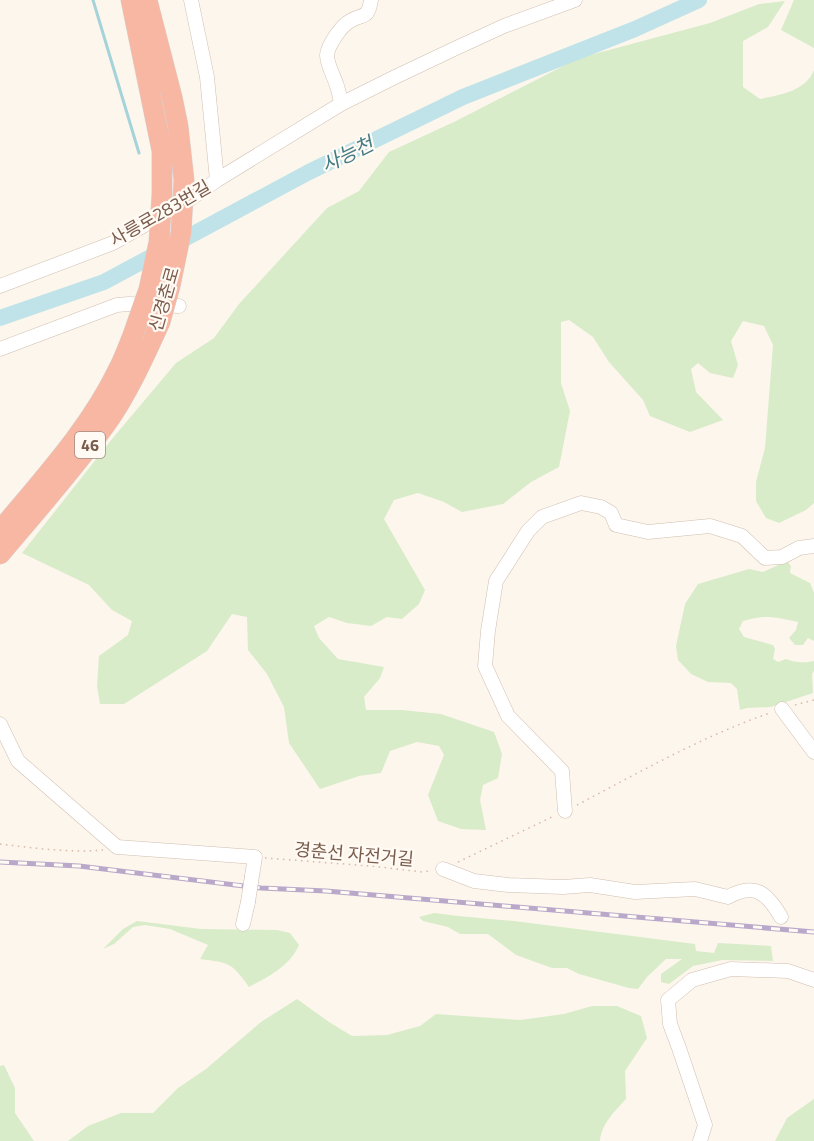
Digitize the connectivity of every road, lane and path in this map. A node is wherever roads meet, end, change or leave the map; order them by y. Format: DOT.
graph roads {
  1 [pos="123,0"];
  2 [pos="131,0"];
  3 [pos="147,0"];
  4 [pos="157,0"];
  5 [pos="191,0"];
  6 [pos="371,0"];
  7 [pos="575,0"];
  8 [pos="136,27"];
  9 [pos="161,55"];
  10 [pos="341,104"];
  11 [pos="217,180"];
  12 [pos="0,286"];
  13 [pos="179,306"];
  14 [pos="0,349"];
  15 [pos="0,531"];
  16 [pos="814,546"];
  17 [pos="0,554"];
  18 [pos="814,699"];
  19 [pos="782,710"];
  20 [pos="0,724"];
  21 [pos="814,752"];
  22 [pos="565,811"];
  23 [pos="0,844"];
  24 [pos="117,847"];
  25 [pos="255,857"];
  26 [pos="443,869"];
  27 [pos="781,916"];
  28 [pos="243,924"];
  29 [pos="814,980"];
  30 [pos="700,1141"];
  1 -- 8 [label="highway"];
  2 -- 8 [label="highway, 신경춘로 / 46"];
  3 -- 9 [label="highway, 신경춘로 / 46"];
  4 -- 9 [label="highway"];
  5 -- 11 [label="street, 사릉로283번길"];
  6 -- 10 [label="street"];
  7 -- 10 [label="street"];
  8 -- 15 [label="highway, 신경춘로 / 46, bridge"];
  9 -- 17 [label="highway, 신경춘로 / 46, bridge"];
  10 -- 11 [label="street"];
  11 -- 12 [label="street, 사릉로283번길"];
  13 -- 14 [label="street"];
  16 -- 22 [label="street"];
  18 -- 19 [label="path, 경춘선 자전거길"];
  19 -- 21 [label="street"];
  19 -- 22 [label="path, 경춘선 자전거길"];
  20 -- 24 [label="street"];
  22 -- 26 [label="path, 경춘선 자전거길"];
  23 -- 24 [label="path"];
  24 -- 25 [label="street"];
  25 -- 26 [label="path, 경춘선 자전거길"];
  25 -- 28 [label="street, bridge"];
  26 -- 27 [label="street"];
  29 -- 30 [label="street"];
}
